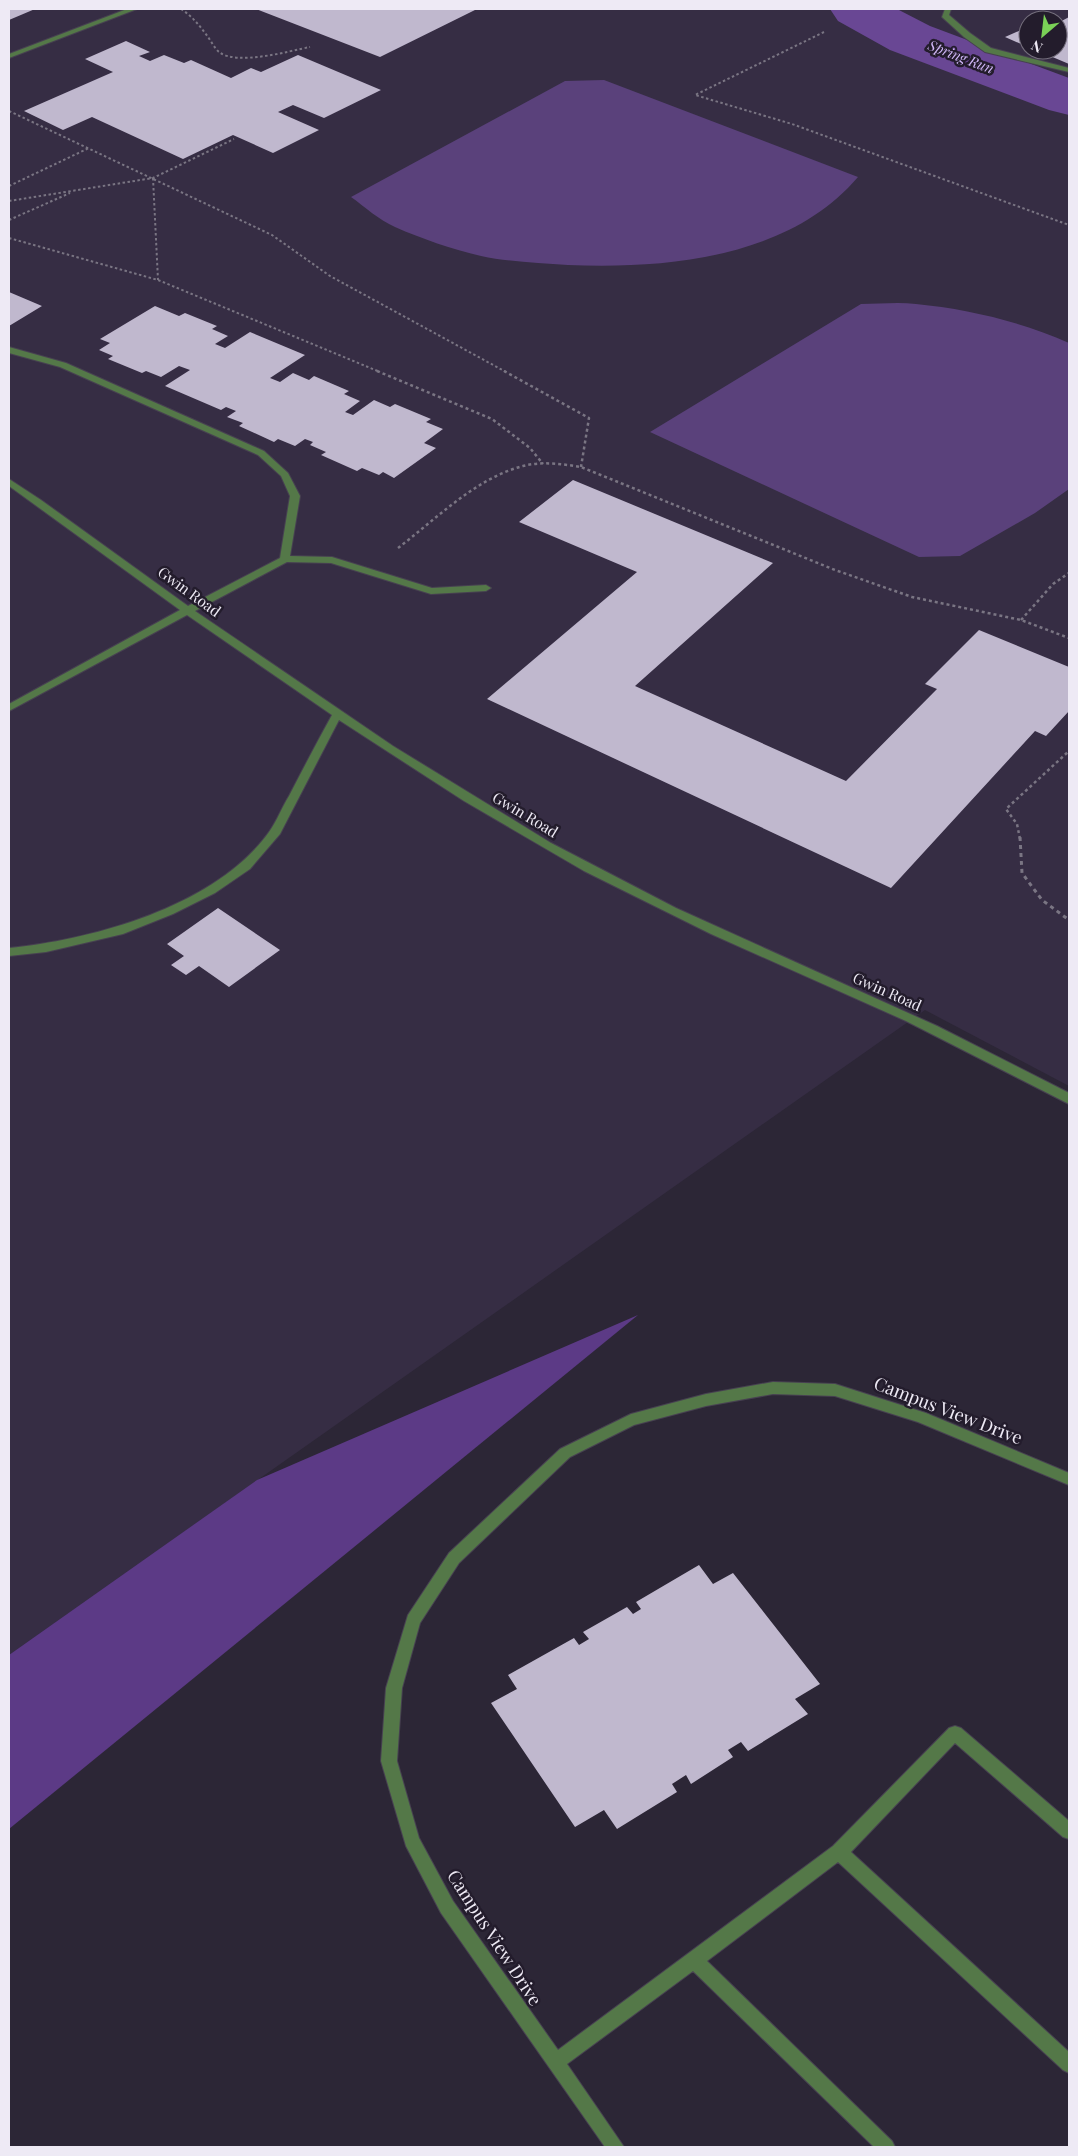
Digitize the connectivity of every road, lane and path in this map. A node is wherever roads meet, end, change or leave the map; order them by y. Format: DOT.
graph roads {
  1 [pos="133,9"];
  2 [pos="182,9"];
  3 [pos="948,9"];
  4 [pos="824,32"];
  5 [pos="310,47"];
  6 [pos="9,56"];
  7 [pos="1069,70"];
  8 [pos="9,111"];
  9 [pos="234,139"];
  10 [pos="90,148"];
  11 [pos="153,178"];
  12 [pos="9,186"];
  13 [pos="75,190"];
  14 [pos="9,201"];
  15 [pos="9,220"];
  16 [pos="1069,225"];
  17 [pos="9,238"];
  18 [pos="158,280"];
  19 [pos="9,350"];
  20 [pos="544,464"];
  21 [pos="581,467"];
  22 [pos="9,482"];
  23 [pos="285,559"];
  24 [pos="368,570"];
  25 [pos="1069,572"];
  26 [pos="486,588"];
  27 [pos="188,610"];
  28 [pos="1021,620"];
  29 [pos="1069,638"];
  30 [pos="9,708"];
  31 [pos="338,713"];
  32 [pos="1069,751"];
  33 [pos="1069,920"];
  34 [pos="9,952"];
  35 [pos="1069,1099"];
  36 [pos="1069,1479"];
  37 [pos="1069,1831"];
  38 [pos="839,1852"];
  39 [pos="694,1960"];
  40 [pos="556,2062"];
  41 [pos="1069,2064"];
  42 [pos="615,2147"];
  43 [pos="886,2147"];
  1 -- 6 [label="street"];
  2 -- 5 [label="path"];
  3 -- 7 [label="street"];
  4 -- 16 [label="path"];
  8 -- 10 [label="path"];
  9 -- 11 [label="path"];
  10 -- 11 [label="path"];
  10 -- 12 [label="path"];
  11 -- 13 [label="path"];
  11 -- 18 [label="path"];
  11 -- 21 [label="path"];
  13 -- 14 [label="path"];
  13 -- 15 [label="path"];
  17 -- 18 [label="path"];
  18 -- 20 [label="path"];
  19 -- 23 [label="street"];
  20 -- 21 [label="path"];
  20 -- 24 [label="path"];
  21 -- 28 [label="path"];
  22 -- 27 [label="street, Gwin Road"];
  23 -- 24 [label="street"];
  23 -- 27 [label="street"];
  24 -- 26 [label="street"];
  25 -- 28 [label="path"];
  27 -- 30 [label="street"];
  27 -- 31 [label="street, Gwin Road"];
  28 -- 29 [label="path"];
  31 -- 34 [label="street"];
  31 -- 35 [label="street, Gwin Road"];
  32 -- 33 [label="path"];
  36 -- 40 [label="street, Campus View Drive"];
  37 -- 38 [label="street"];
  38 -- 39 [label="street"];
  38 -- 41 [label="street"];
  39 -- 40 [label="street"];
  39 -- 43 [label="street"];
  40 -- 42 [label="street, Campus View Drive"];
}
